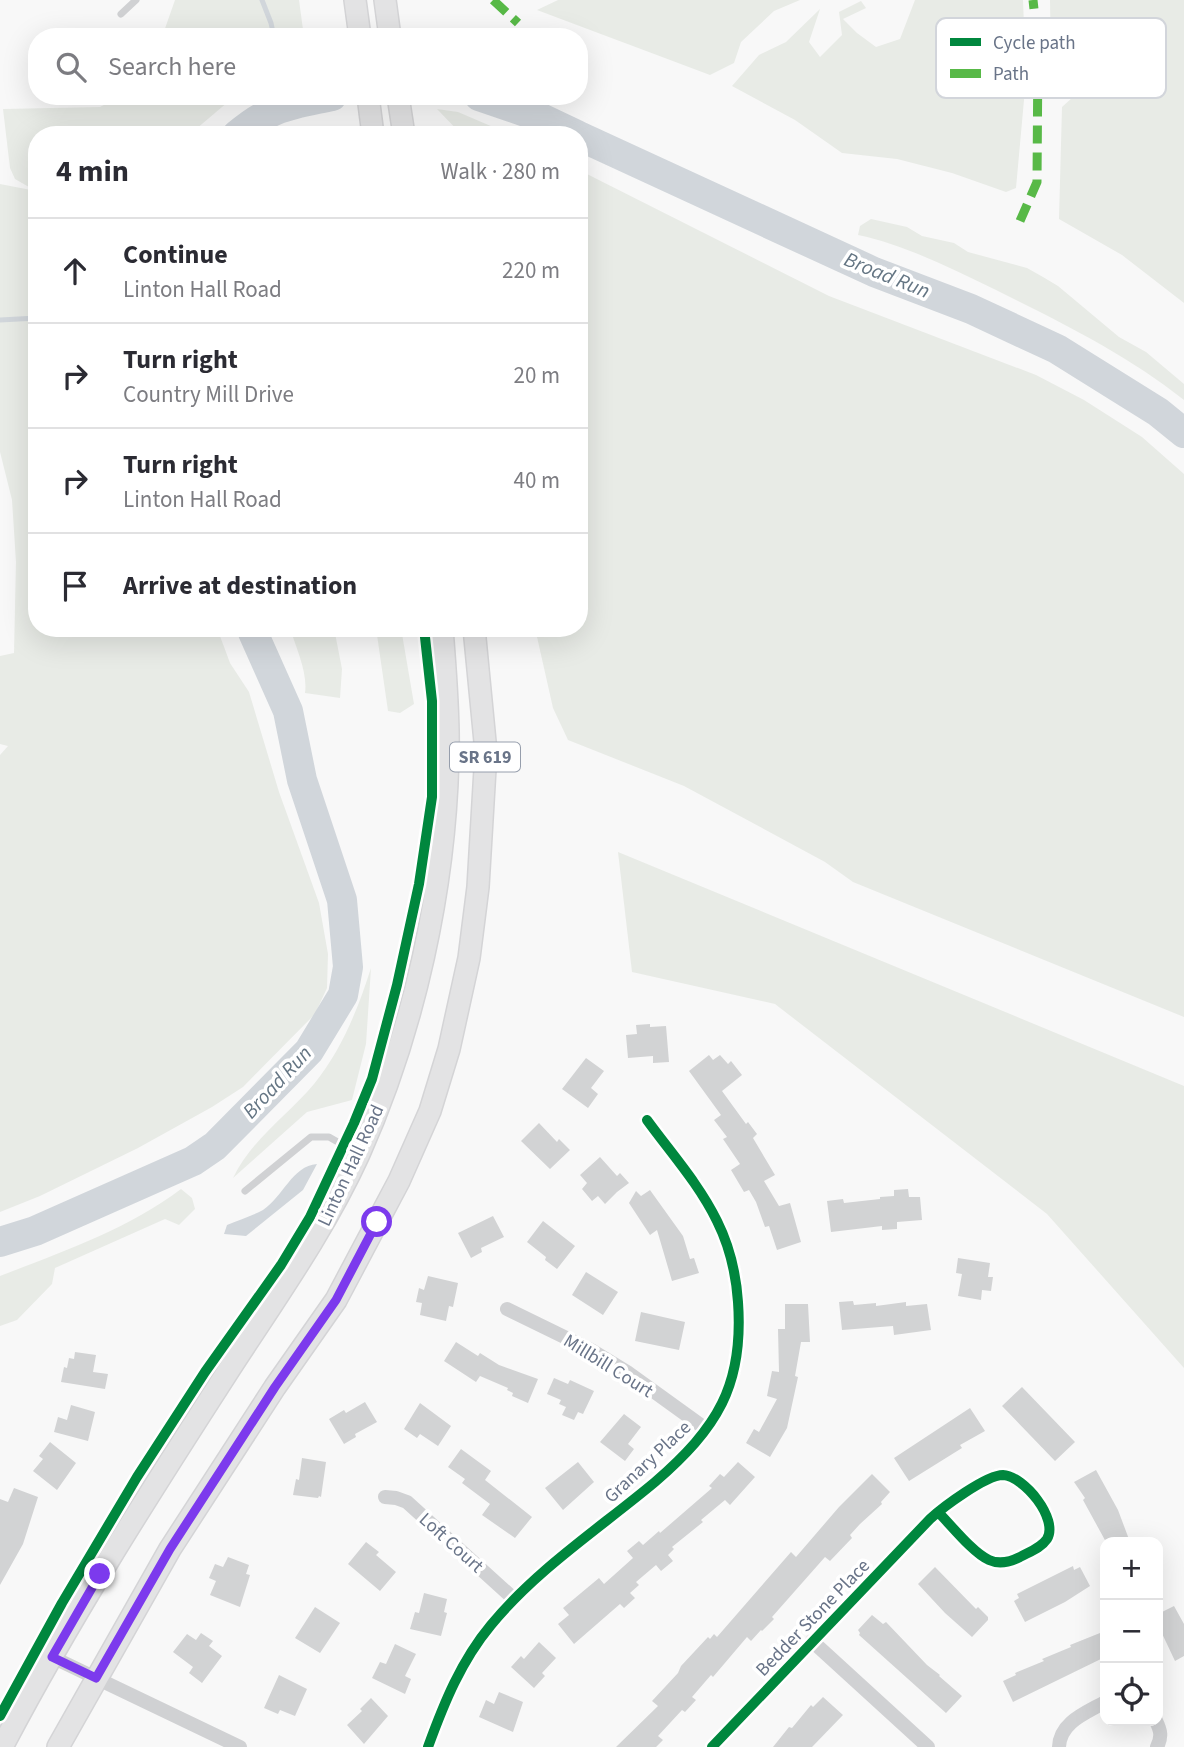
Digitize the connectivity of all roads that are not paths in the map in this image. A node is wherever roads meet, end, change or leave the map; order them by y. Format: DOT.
graph roads {
  1 [pos="136,0"];
  2 [pos="385,3"];
  3 [pos="355,5"];
  4 [pos="121,14"];
  5 [pos="359,28"];
  6 [pos="389,28"];
  7 [pos="369,105"];
  8 [pos="399,105"];
  9 [pos="372,126"];
  10 [pos="403,126"];
  11 [pos="442,637"];
  12 [pos="475,637"];
  13 [pos="647,1120"];
  14 [pos="359,1154"];
  15 [pos="245,1191"];
  16 [pos="507,1309"];
  17 [pos="706,1429"];
  18 [pos="385,1497"];
  19 [pos="938,1512"];
  20 [pos="514,1599"];
  21 [pos="812,1641"];
  22 [pos="52,1657"];
  23 [pos="96,1678"];
  24 [pos="1100,1705"];
  25 [pos="1158,1726"];
  26 [pos="2,1747"];
  27 [pos="58,1747"];
  28 [pos="240,1747"];
  29 [pos="428,1747"];
  30 [pos="712,1747"];
  31 [pos="928,1747"];
  32 [pos="1059,1747"];
  33 [pos="1157,1747"];
  1 -- 4 [label="lane"];
  2 -- 6 [label="main road"];
  3 -- 5 [label="main road"];
  7 -- 9 [label="main road"];
  8 -- 10 [label="main road"];
  11 -- 14 [label="main road, Linton Hall Road / SR 619"];
  12 -- 23 [label="main road, SR 619"];
  13 -- 17 [label="street, Granary Place"];
  14 -- 15 [label="lane"];
  14 -- 22 [label="main road, Linton Hall Road / SR 619"];
  16 -- 17 [label="street, Millbill Court"];
  17 -- 20 [label="street, Granary Place"];
  18 -- 20 [label="street, Loft Court"];
  19 -- 19 [label="street, Bedder Stone Place"];
  19 -- 21 [label="street, Bedder Stone Place"];
  20 -- 29 [label="street, Granary Place"];
  21 -- 30 [label="street, Bedder Stone Place"];
  21 -- 31 [label="street"];
  22 -- 23 [label="street"];
  22 -- 26 [label="main road, Linton Hall Road / SR 619"];
  23 -- 27 [label="main road, SR 619"];
  23 -- 28 [label="street"];
  24 -- 32 [label="street"];
  25 -- 33 [label="street"];
}
